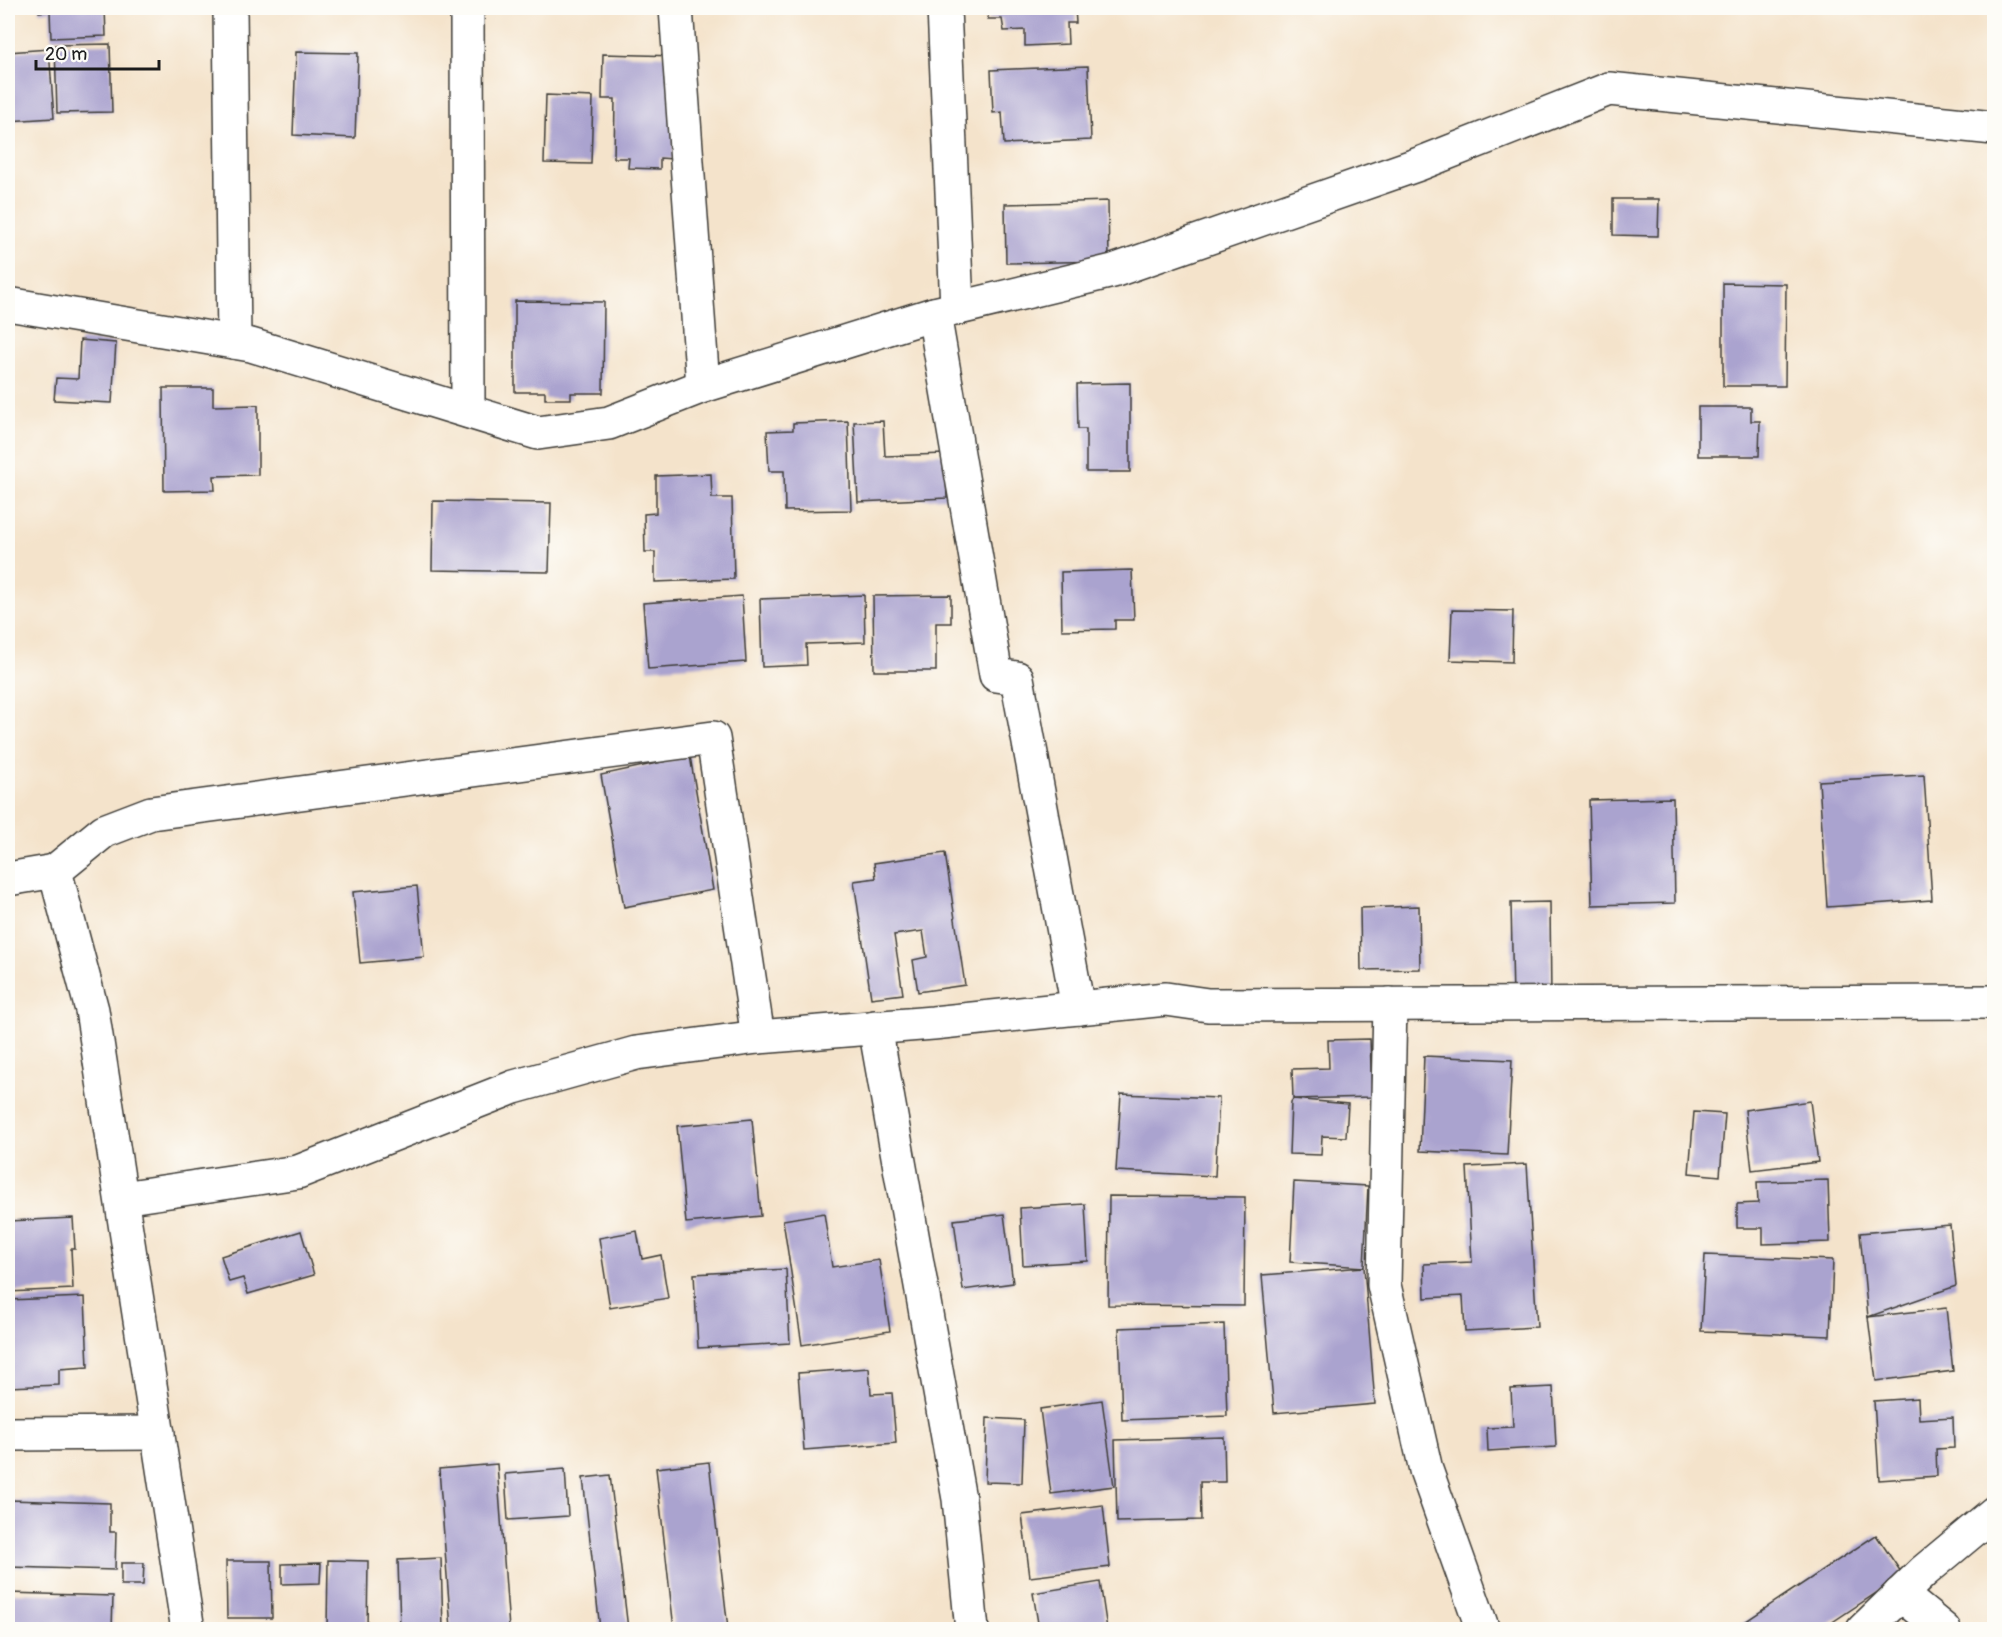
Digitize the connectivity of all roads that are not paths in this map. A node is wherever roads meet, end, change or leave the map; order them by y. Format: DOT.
graph roads {
  1 [pos="230,8"];
  2 [pos="467,8"];
  3 [pos="676,8"];
  4 [pos="944,8"];
  5 [pos="1995,128"];
  6 [pos="8,304"];
  7 [pos="945,310"];
  8 [pos="234,342"];
  9 [pos="703,386"];
  10 [pos="468,411"];
  11 [pos="55,871"];
  12 [pos="8,879"];
  13 [pos="1995,1002"];
  14 [pos="1390,1004"];
  15 [pos="1078,1008"];
  16 [pos="875,1028"];
  17 [pos="758,1037"];
  18 [pos="122,1198"];
  19 [pos="158,1433"];
  20 [pos="8,1434"];
  21 [pos="1995,1513"];
  22 [pos="1900,1594"];
  23 [pos="188,1629"];
  24 [pos="972,1629"];
  25 [pos="1483,1629"];
  26 [pos="1863,1629"];
  27 [pos="1944,1629"];
  1 -- 8 [label="street"];
  2 -- 10 [label="street"];
  3 -- 9 [label="street"];
  4 -- 7 [label="street"];
  5 -- 7 [label="street"];
  6 -- 8 [label="street"];
  7 -- 9 [label="street"];
  7 -- 15 [label="street"];
  8 -- 10 [label="street"];
  9 -- 10 [label="street"];
  11 -- 12 [label="street"];
  11 -- 17 [label="street"];
  11 -- 18 [label="street"];
  13 -- 14 [label="street"];
  14 -- 15 [label="street"];
  14 -- 25 [label="street"];
  15 -- 16 [label="street"];
  16 -- 17 [label="street"];
  16 -- 24 [label="street"];
  17 -- 18 [label="street"];
  18 -- 19 [label="street"];
  19 -- 20 [label="street"];
  19 -- 23 [label="street"];
  21 -- 22 [label="street"];
  22 -- 26 [label="street"];
  22 -- 27 [label="street"];
}
